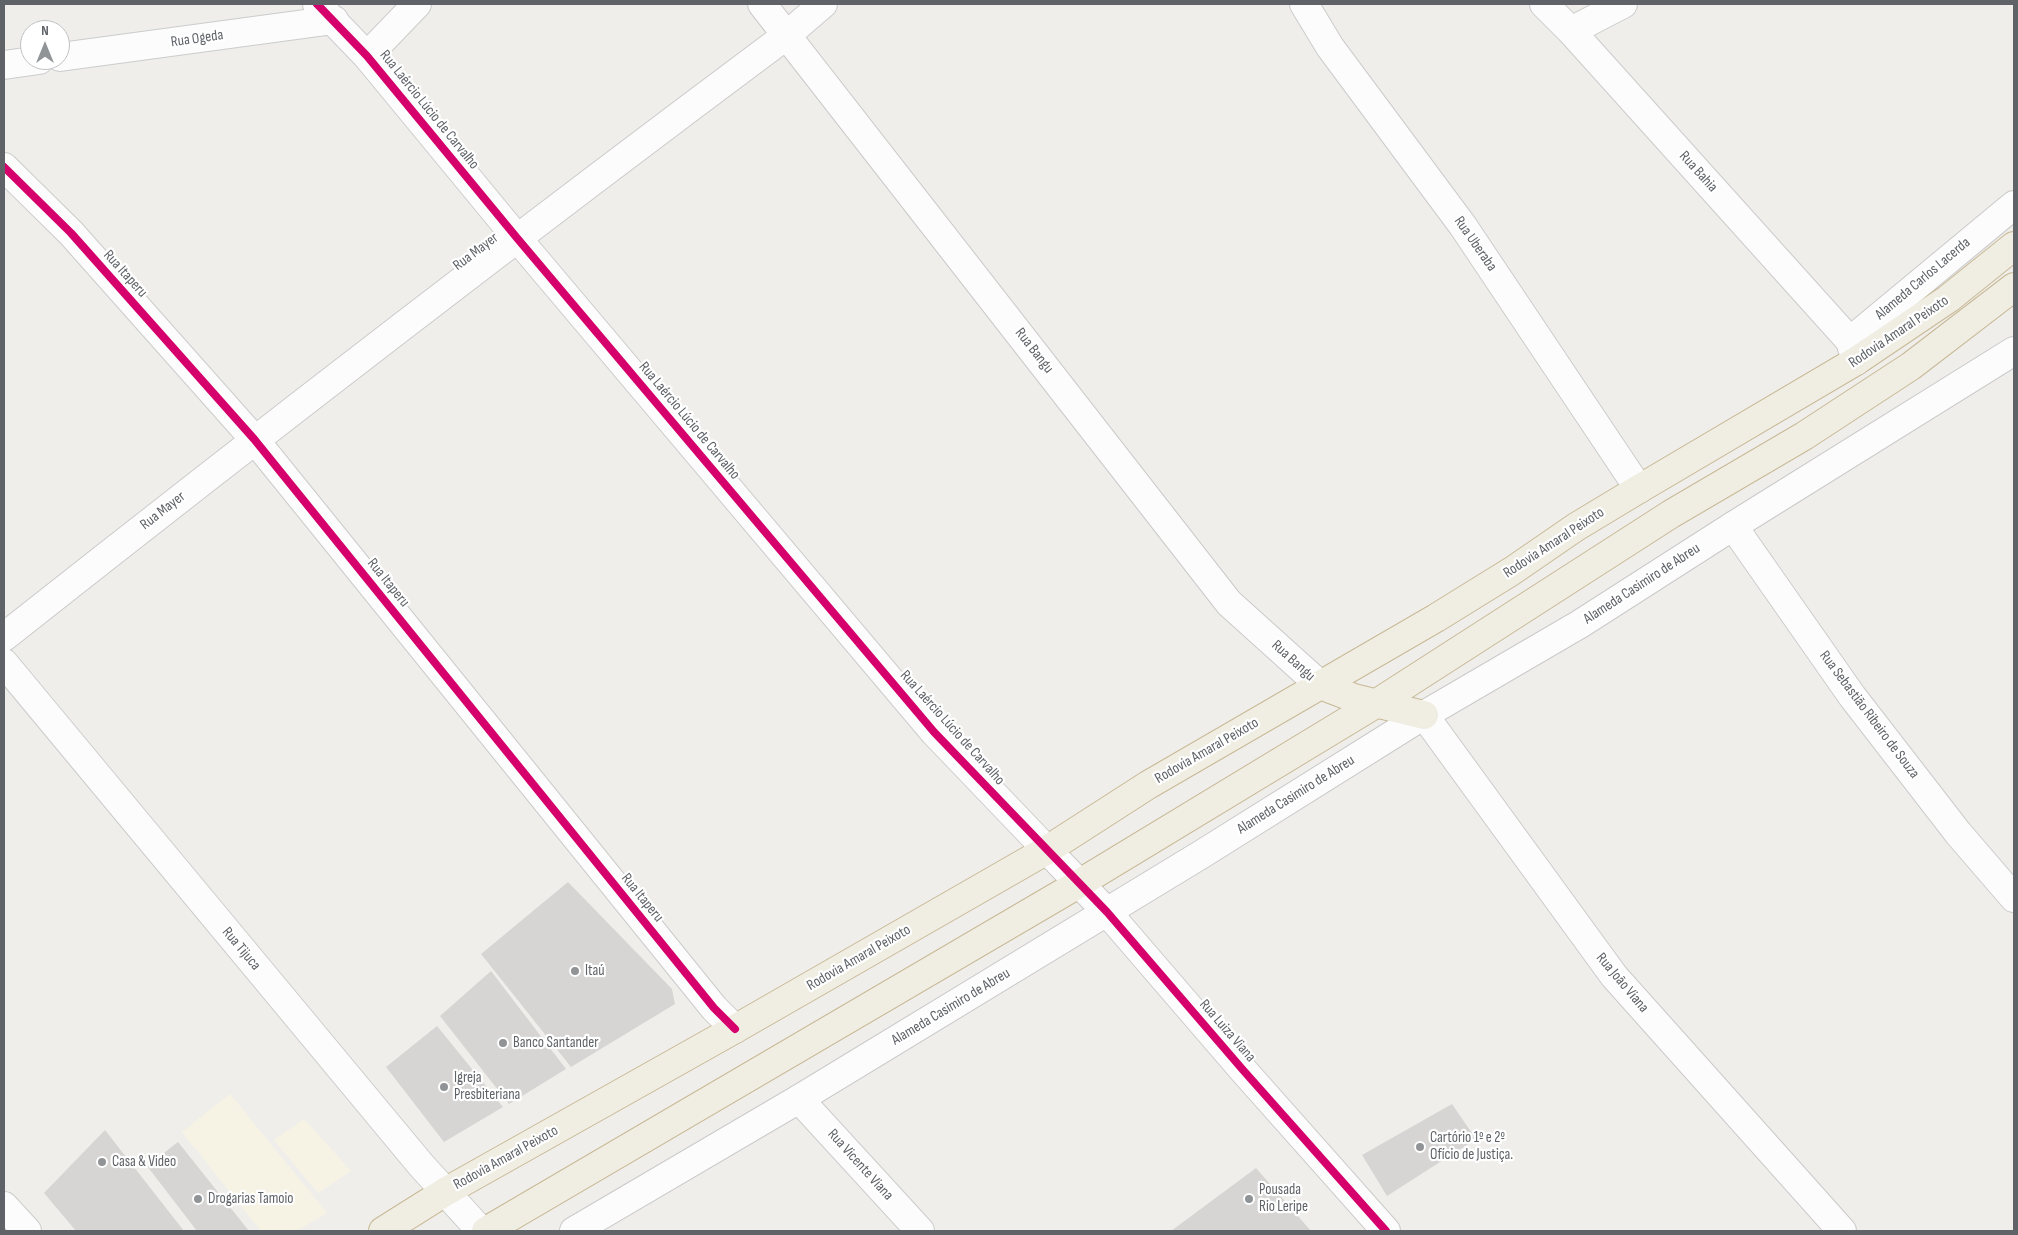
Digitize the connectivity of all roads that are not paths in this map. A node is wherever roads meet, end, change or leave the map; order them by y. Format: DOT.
graph roads {
  1 [pos="418,4"];
  2 [pos="762,4"];
  3 [pos="823,4"];
  4 [pos="1304,4"];
  5 [pos="1544,4"];
  6 [pos="1623,4"];
  7 [pos="326,12"];
  8 [pos="1571,31"];
  9 [pos="787,35"];
  10 [pos="70,55"];
  11 [pos="366,56"];
  12 [pos="20,63"];
  13 [pos="4,65"];
  14 [pos="4,167"];
  15 [pos="2014,205"];
  16 [pos="516,238"];
  17 [pos="2014,246"];
  18 [pos="2014,287"];
  19 [pos="1853,351"];
  20 [pos="2014,351"];
  21 [pos="254,439"];
  22 [pos="1639,489"];
  23 [pos="1732,526"];
  24 [pos="4,637"];
  25 [pos="4,664"];
  26 [pos="1320,686"];
  27 [pos="1377,703"];
  28 [pos="1424,715"];
  29 [pos="1047,850"];
  30 [pos="1080,883"];
  31 [pos="2014,898"];
  32 [pos="1107,912"];
  33 [pos="735,1029"];
  34 [pos="799,1099"];
  35 [pos="446,1192"];
  36 [pos="4,1206"];
  37 [pos="27,1231"];
  38 [pos="383,1231"];
  39 [pos="481,1231"];
  40 [pos="486,1231"];
  41 [pos="574,1231"];
  42 [pos="920,1231"];
  43 [pos="1386,1231"];
  44 [pos="1842,1231"];
  1 -- 11 [label="street"];
  2 -- 9 [label="street, Rua Bangu"];
  3 -- 9 [label="street, Rua Mayer"];
  4 -- 22 [label="street, Rua Uberaba"];
  5 -- 8 [label="street, Rua Bahia"];
  6 -- 8 [label="street"];
  7 -- 10 [label="street, Rua Ogeda"];
  7 -- 11 [label="street, Rua Laércio Lúcio de Carvalho"];
  8 -- 19 [label="street, Rua Bahia"];
  9 -- 16 [label="street, Rua Mayer"];
  9 -- 26 [label="street, Rua Bangu"];
  11 -- 16 [label="street, Rua Laércio Lúcio de Carvalho"];
  12 -- 13 [label="street"];
  14 -- 21 [label="street, Rua Itaperu"];
  15 -- 19 [label="street, Alameda Carlos Lacerda"];
  16 -- 21 [label="street, Rua Mayer"];
  16 -- 29 [label="street, Rua Laércio Lúcio de Carvalho"];
  17 -- 19 [label="highway, Rodovia Amaral Peixoto"];
  18 -- 27 [label="highway, Rodovia Amaral Peixoto"];
  19 -- 22 [label="highway, Rodovia Amaral Peixoto"];
  20 -- 23 [label="street, Alameda Casimiro de Abreu"];
  21 -- 24 [label="street, Rua Mayer"];
  21 -- 33 [label="street, Rua Itaperu"];
  22 -- 26 [label="highway, Rodovia Amaral Peixoto"];
  23 -- 28 [label="street, Alameda Casimiro de Abreu"];
  23 -- 31 [label="street, Rua Sebastião Ribeiro de Souza"];
  25 -- 35 [label="street, Rua Tijuca"];
  26 -- 27 [label="highway"];
  26 -- 29 [label="highway, Rodovia Amaral Peixoto"];
  27 -- 28 [label="highway"];
  27 -- 30 [label="highway, Rodovia Amaral Peixoto"];
  28 -- 32 [label="street, Alameda Casimiro de Abreu"];
  28 -- 44 [label="street, Rua João Viana"];
  29 -- 30 [label="street, Rua Luiza Viana"];
  29 -- 33 [label="highway, Rodovia Amaral Peixoto"];
  30 -- 32 [label="street, Rua Luiza Viana"];
  30 -- 40 [label="highway, Rodovia Amaral Peixoto"];
  32 -- 34 [label="street, Alameda Casimiro de Abreu"];
  32 -- 43 [label="street, Rua Luiza Viana"];
  33 -- 35 [label="highway, Rodovia Amaral Peixoto"];
  34 -- 41 [label="street, Alameda Casimiro de Abreu"];
  34 -- 42 [label="street, Rua Vicente Viana"];
  35 -- 38 [label="highway, Rodovia Amaral Peixoto"];
  35 -- 39 [label="street, Rua Tijuca"];
  36 -- 37 [label="street"];
}
